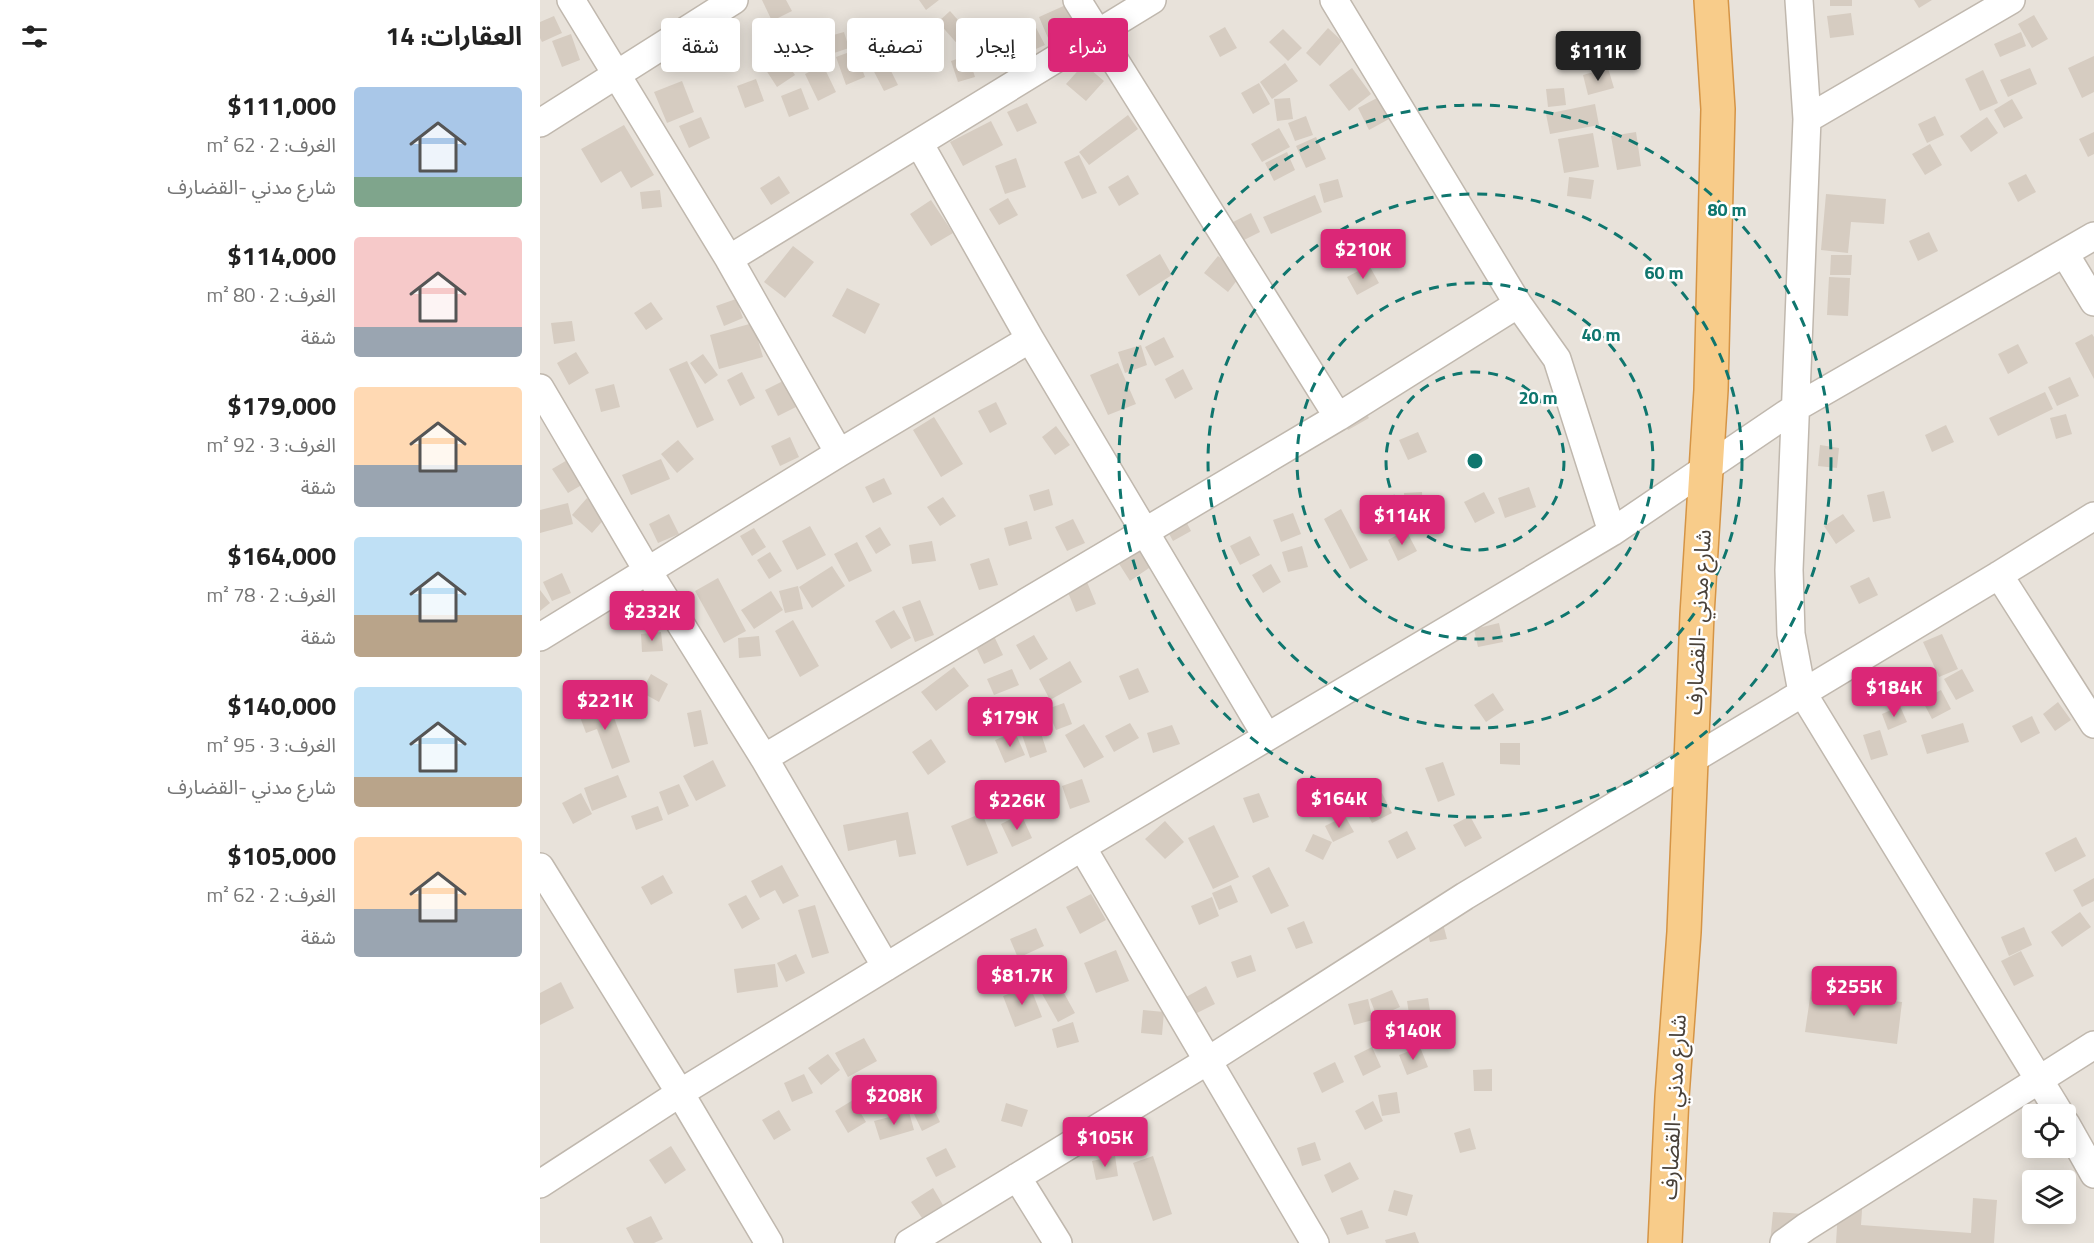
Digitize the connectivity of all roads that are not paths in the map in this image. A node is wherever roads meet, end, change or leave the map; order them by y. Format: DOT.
graph roads {
  1 [pos="571,0"];
  2 [pos="734,0"];
  3 [pos="1077,0"];
  4 [pos="1152,0"];
  5 [pos="1334,0"];
  6 [pos="1711,0"];
  7 [pos="1799,0"];
  8 [pos="2011,0"];
  9 [pos="1088,18"];
  10 [pos="1123,18"];
  11 [pos="1048,64"];
  12 [pos="1122,72"];
  13 [pos="616,76"];
  14 [pos="1807,119"];
  15 [pos="540,123"];
  16 [pos="919,143"];
  17 [pos="2094,236"];
  18 [pos="2065,254"];
  19 [pos="729,259"];
  20 [pos="2094,302"];
  21 [pos="1518,304"];
  22 [pos="1030,339"];
  23 [pos="540,388"];
  24 [pos="1795,408"];
  25 [pos="1338,417"];
  26 [pos="839,453"];
  27 [pos="1706,468"];
  28 [pos="2094,516"];
  29 [pos="1146,531"];
  30 [pos="1611,532"];
  31 [pos="647,570"];
  32 [pos="1999,575"];
  33 [pos="540,637"];
  34 [pos="1802,692"];
  35 [pos="2094,724"];
  36 [pos="1267,737"];
  37 [pos="764,758"];
  38 [pos="1691,760"];
  39 [pos="1082,847"];
  40 [pos="540,867"];
  41 [pos="548,899"];
  42 [pos="886,967"];
  43 [pos="2094,1045"];
  44 [pos="1209,1060"];
  45 [pos="2040,1078"];
  46 [pos="680,1093"];
  47 [pos="2054,1104"];
  48 [pos="2076,1142"];
  49 [pos="2094,1174"];
  50 [pos="1017,1177"];
  51 [pos="540,1184"];
  52 [pos="769,1243"];
  53 [pos="909,1243"];
  54 [pos="1058,1243"];
  55 [pos="1315,1243"];
  56 [pos="1665,1243"];
  57 [pos="1784,1243"];
  1 -- 13 [label="street"];
  2 -- 13 [label="street"];
  3 -- 9 [label="street"];
  4 -- 10 [label="street"];
  5 -- 21 [label="street"];
  6 -- 27 [label="highway, شارع مدني -القضارف"];
  7 -- 14 [label="street"];
  8 -- 14 [label="street"];
  11 -- 16 [label="street"];
  12 -- 25 [label="street"];
  13 -- 15 [label="street"];
  13 -- 19 [label="street"];
  14 -- 24 [label="street"];
  16 -- 19 [label="street"];
  16 -- 22 [label="street"];
  17 -- 18 [label="street"];
  18 -- 20 [label="street"];
  18 -- 24 [label="street"];
  19 -- 26 [label="street"];
  21 -- 25 [label="street"];
  21 -- 30 [label="street"];
  22 -- 26 [label="street"];
  22 -- 29 [label="street"];
  23 -- 31 [label="street"];
  24 -- 27 [label="street"];
  24 -- 34 [label="street"];
  25 -- 29 [label="street"];
  26 -- 31 [label="street"];
  27 -- 30 [label="street"];
  27 -- 38 [label="highway, شارع مدني -القضارف"];
  28 -- 32 [label="street"];
  29 -- 36 [label="street"];
  29 -- 37 [label="street"];
  30 -- 36 [label="street"];
  31 -- 33 [label="street"];
  31 -- 37 [label="street"];
  32 -- 34 [label="street"];
  32 -- 35 [label="street"];
  34 -- 38 [label="street"];
  34 -- 45 [label="street"];
  36 -- 39 [label="street"];
  37 -- 42 [label="street"];
  38 -- 44 [label="street"];
  38 -- 56 [label="highway, شارع مدني -القضارف"];
  39 -- 42 [label="street"];
  39 -- 44 [label="street"];
  40 -- 41 [label="street"];
  41 -- 46 [label="street"];
  42 -- 46 [label="street"];
  43 -- 45 [label="street"];
  44 -- 50 [label="street"];
  44 -- 55 [label="street"];
  45 -- 47 [label="street"];
  45 -- 57 [label="street"];
  46 -- 51 [label="street"];
  46 -- 52 [label="street"];
  48 -- 49 [label="street"];
  50 -- 53 [label="street"];
  50 -- 54 [label="street"];
}
